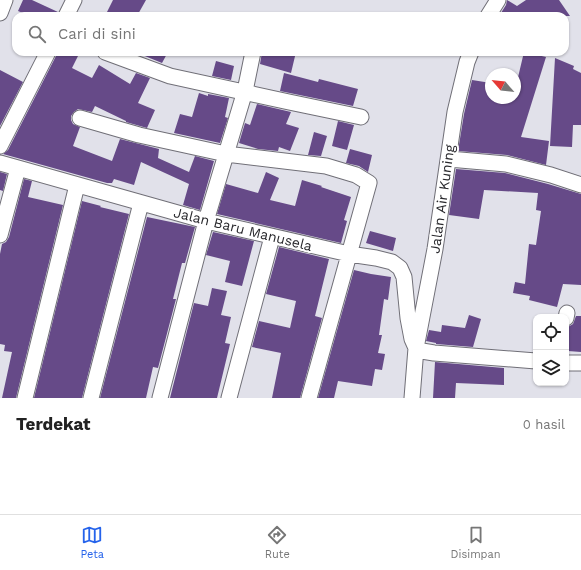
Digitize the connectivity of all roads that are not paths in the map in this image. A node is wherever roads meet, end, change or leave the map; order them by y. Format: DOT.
graph roads {
  1 [pos="5,0"];
  2 [pos="74,0"];
  3 [pos="498,0"];
  4 [pos="68,12"];
  5 [pos="490,12"];
  6 [pos="0,13"];
  7 [pos="46,56"];
  8 [pos="116,56"];
  9 [pos="252,56"];
  10 [pos="469,56"];
  11 [pos="244,92"];
  12 [pos="361,117"];
  13 [pos="80,118"];
  14 [pos="0,146"];
  15 [pos="226,154"];
  16 [pos="449,159"];
  17 [pos="0,163"];
  18 [pos="18,168"];
  19 [pos="77,185"];
  20 [pos="581,185"];
  21 [pos="141,203"];
  22 [pos="206,221"];
  23 [pos="0,235"];
  24 [pos="272,237"];
  25 [pos="349,254"];
  26 [pos="419,349"];
  27 [pos="533,361"];
  28 [pos="569,363"];
  29 [pos="581,363"];
  30 [pos="25,398"];
  31 [pos="91,398"];
  32 [pos="160,398"];
  33 [pos="230,398"];
  34 [pos="308,398"];
  35 [pos="412,398"];
  1 -- 6 [label="street"];
  2 -- 4 [label="street"];
  3 -- 5 [label="street"];
  7 -- 14 [label="street"];
  8 -- 11 [label="street"];
  9 -- 11 [label="street"];
  10 -- 16 [label="street, Jalan Air Kuning"];
  11 -- 12 [label="street"];
  11 -- 15 [label="street"];
  13 -- 15 [label="street"];
  15 -- 22 [label="street"];
  15 -- 25 [label="street"];
  16 -- 20 [label="street"];
  16 -- 26 [label="street, Jalan Air Kuning"];
  17 -- 18 [label="street, Jalan Baru Manusela"];
  18 -- 19 [label="street, Jalan Baru Manusela"];
  18 -- 23 [label="street"];
  19 -- 21 [label="street, Jalan Baru Manusela"];
  19 -- 30 [label="street"];
  21 -- 22 [label="street, Jalan Baru Manusela"];
  21 -- 31 [label="street"];
  22 -- 24 [label="street, Jalan Baru Manusela"];
  22 -- 32 [label="street"];
  24 -- 25 [label="street, Jalan Baru Manusela"];
  24 -- 33 [label="street"];
  25 -- 26 [label="street, Jalan Baru Manusela"];
  25 -- 34 [label="street"];
  26 -- 27 [label="street"];
  26 -- 35 [label="street, Jalan Air Kuning"];
  28 -- 29 [label="street"];
}
